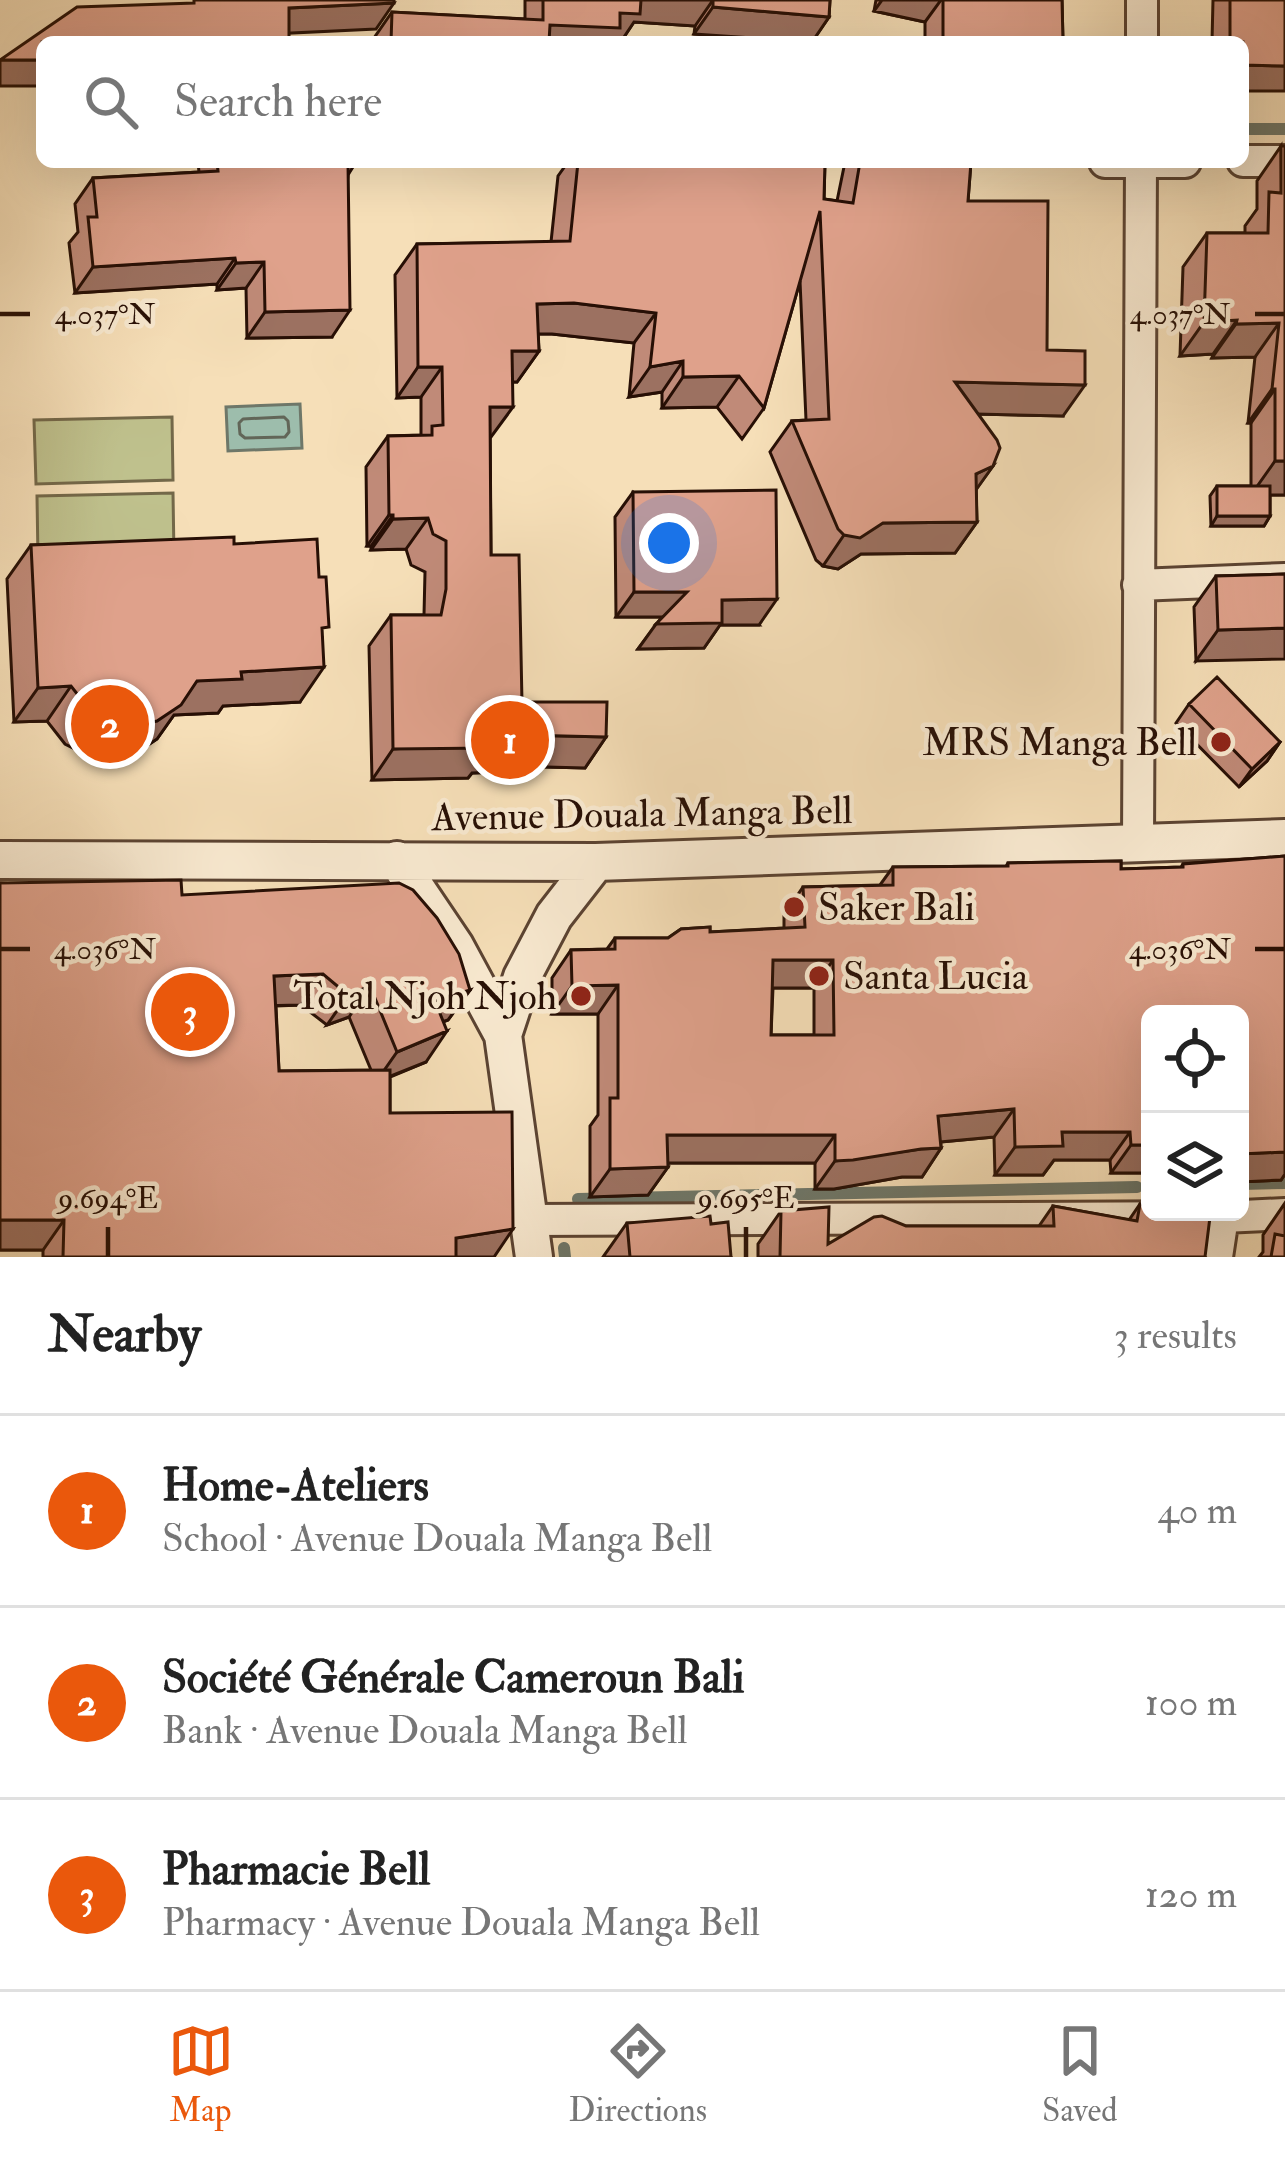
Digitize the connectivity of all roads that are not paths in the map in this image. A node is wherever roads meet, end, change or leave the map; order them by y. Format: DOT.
graph roads {
  1 [pos="1142,0"];
  2 [pos="1142,36"];
  3 [pos="1249,161"];
  4 [pos="1285,161"];
  5 [pos="1142,168"];
  6 [pos="1285,579"];
  7 [pos="1138,585"];
  8 [pos="1285,838"];
  9 [pos="1138,844"];
  10 [pos="0,860"];
  11 [pos="397,860"];
  12 [pos="596,862"];
  13 [pos="503,1035"];
  14 [pos="1285,1214"];
  15 [pos="1249,1216"];
  16 [pos="1141,1217"];
  17 [pos="529,1220"];
  18 [pos="1222,1221"];
  19 [pos="534,1257"];
  20 [pos="1217,1257"];
  1 -- 2 [label="street"];
  3 -- 4 [label="street"];
  5 -- 7 [label="street"];
  6 -- 7 [label="street"];
  7 -- 9 [label="street"];
  8 -- 9 [label="street, Avenue Douala Manga Bell"];
  9 -- 12 [label="street, Avenue Douala Manga Bell"];
  10 -- 11 [label="street, Avenue Douala Manga Bell"];
  11 -- 12 [label="street, Avenue Douala Manga Bell"];
  11 -- 13 [label="street"];
  12 -- 13 [label="street"];
  13 -- 17 [label="street"];
  14 -- 15 [label="street"];
  16 -- 17 [label="street"];
  17 -- 19 [label="street"];
  18 -- 20 [label="street"];
}
